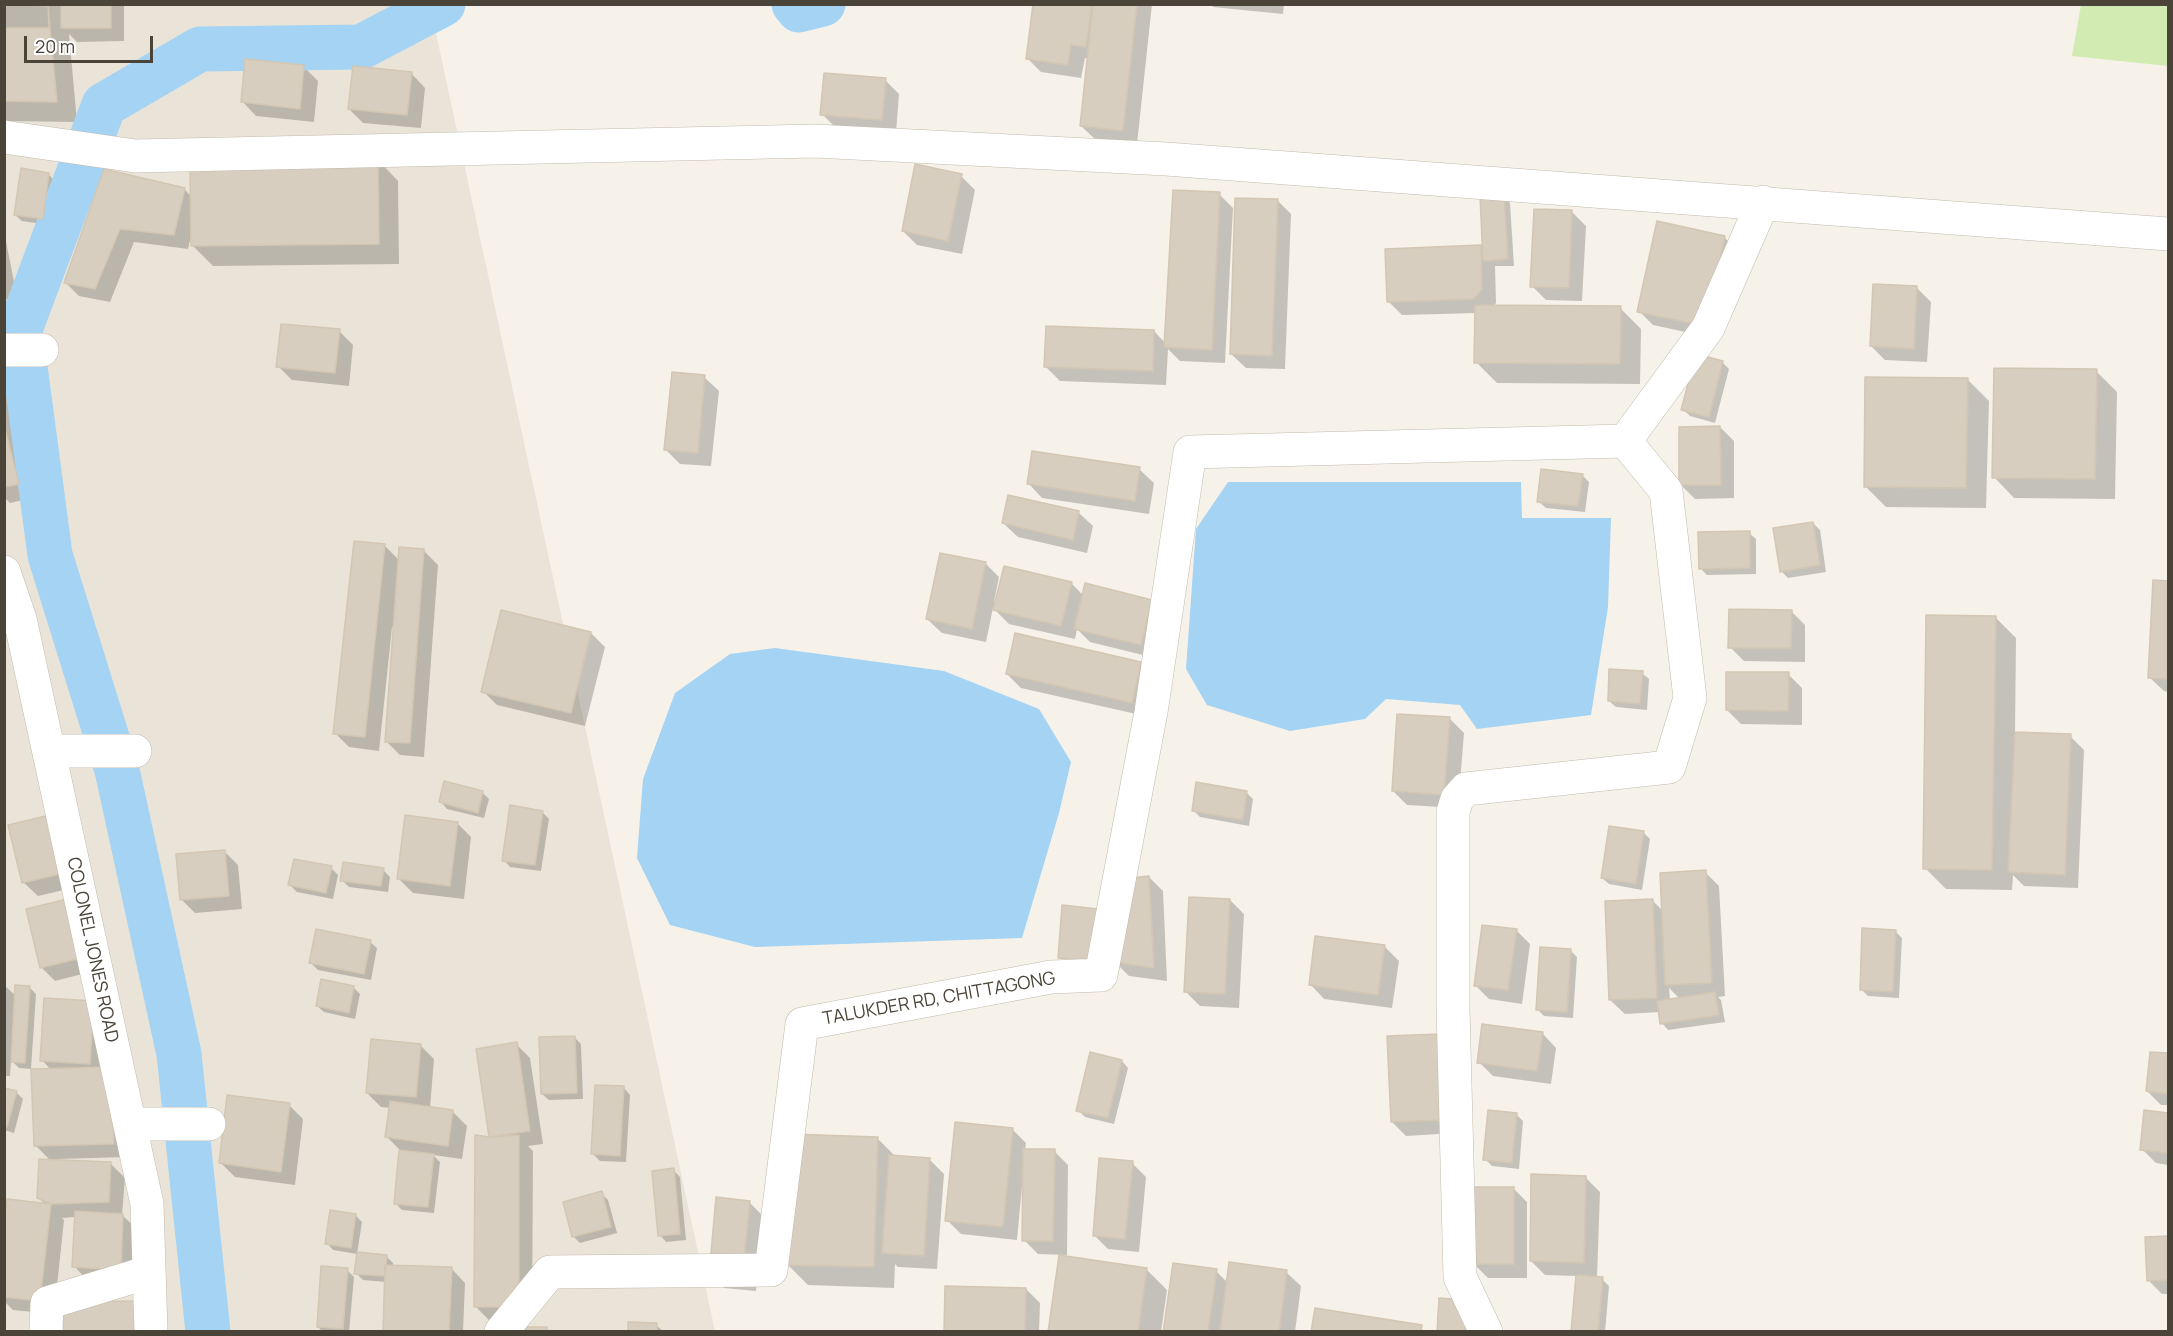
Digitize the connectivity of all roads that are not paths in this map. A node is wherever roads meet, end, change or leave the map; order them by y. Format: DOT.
graph roads {
  1 [pos="4,137"];
  2 [pos="1763,202"];
  3 [pos="2169,234"];
  4 [pos="4,350"];
  5 [pos="42,350"];
  6 [pos="1625,441"];
  7 [pos="4,572"];
  8 [pos="12,620"];
  9 [pos="54,751"];
  10 [pos="135,751"];
  11 [pos="132,1124"];
  12 [pos="209,1124"];
  13 [pos="149,1272"];
  14 [pos="46,1332"];
  15 [pos="151,1332"];
  16 [pos="501,1332"];
  17 [pos="1486,1332"];
  1 -- 2 [label="street"];
  2 -- 3 [label="street"];
  2 -- 6 [label="street"];
  4 -- 5 [label="street"];
  6 -- 16 [label="street, TALUKDER RD, CHITTAGONG"];
  6 -- 17 [label="street"];
  7 -- 8 [label="street, COLONEL JONES ROAD"];
  8 -- 9 [label="street, COLONEL JONES ROAD"];
  9 -- 10 [label="street"];
  9 -- 11 [label="street, COLONEL JONES ROAD"];
  11 -- 12 [label="street"];
  11 -- 13 [label="street, COLONEL JONES ROAD"];
  13 -- 14 [label="street"];
  13 -- 15 [label="street, COLONEL JONES ROAD"];
}
